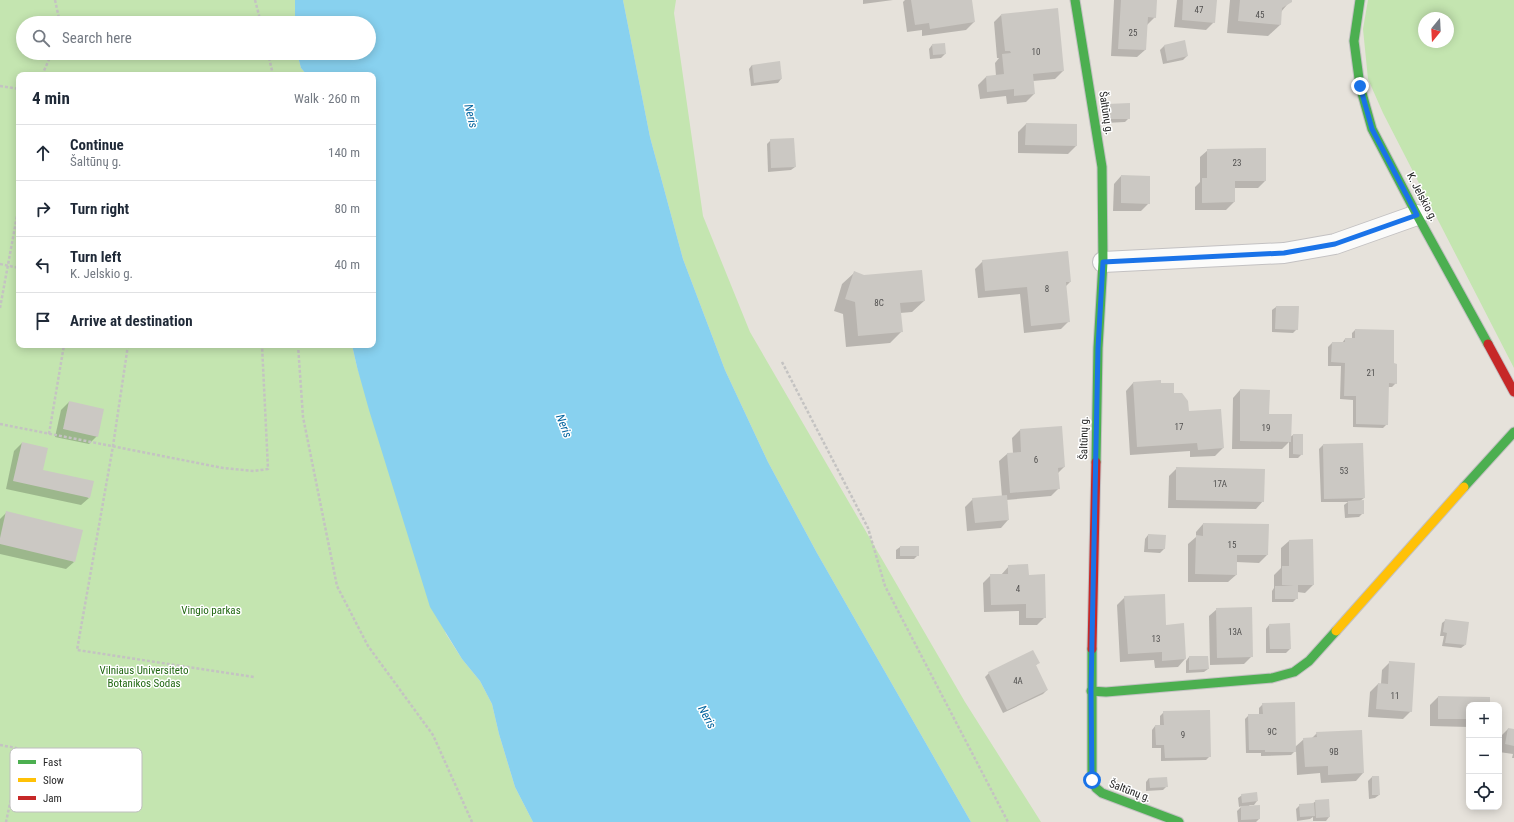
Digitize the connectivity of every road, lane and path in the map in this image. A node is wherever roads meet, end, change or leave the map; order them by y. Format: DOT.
graph roads {
  1 [pos="55,0"];
  2 [pos="255,0"];
  3 [pos="1075,0"];
  4 [pos="1360,0"];
  5 [pos="58,16"];
  6 [pos="259,16"];
  7 [pos="49,60"];
  8 [pos="270,60"];
  9 [pos="43,72"];
  10 [pos="272,72"];
  11 [pos="0,86"];
  12 [pos="16,89"];
  13 [pos="1417,215"];
  14 [pos="16,222"];
  15 [pos="1103,262"];
  16 [pos="0,264"];
  17 [pos="8,266"];
  18 [pos="16,267"];
  19 [pos="0,308"];
  20 [pos="64,348"];
  21 [pos="128,348"];
  22 [pos="262,348"];
  23 [pos="298,348"];
  24 [pos="782,362"];
  25 [pos="1514,392"];
  26 [pos="0,424"];
  27 [pos="1514,432"];
  28 [pos="50,434"];
  29 [pos="113,446"];
  30 [pos="254,677"];
  31 [pos="1091,691"];
  32 [pos="0,745"];
  33 [pos="16,748"];
  34 [pos="10,803"];
  35 [pos="6,822"];
  36 [pos="472,822"];
  37 [pos="1008,822"];
  38 [pos="1178,822"];
  1 -- 5 [label="path"];
  2 -- 6 [label="path"];
  3 -- 15 [label="street, Šaltūnų g."];
  4 -- 13 [label="street, K. Jelskio g."];
  7 -- 9 [label="path"];
  8 -- 10 [label="path"];
  11 -- 12 [label="path"];
  13 -- 15 [label="street"];
  13 -- 25 [label="street, K. Jelskio g."];
  14 -- 17 [label="path"];
  15 -- 31 [label="street, Šaltūnų g."];
  16 -- 17 [label="path"];
  17 -- 18 [label="path"];
  17 -- 19 [label="path"];
  20 -- 28 [label="path"];
  21 -- 29 [label="path"];
  22 -- 29 [label="path"];
  23 -- 36 [label="path"];
  24 -- 37 [label="path"];
  26 -- 28 [label="path"];
  27 -- 31 [label="street"];
  28 -- 29 [label="path"];
  29 -- 30 [label="path"];
  31 -- 38 [label="street, Šaltūnų g."];
  32 -- 33 [label="path"];
  34 -- 35 [label="path"];
}
